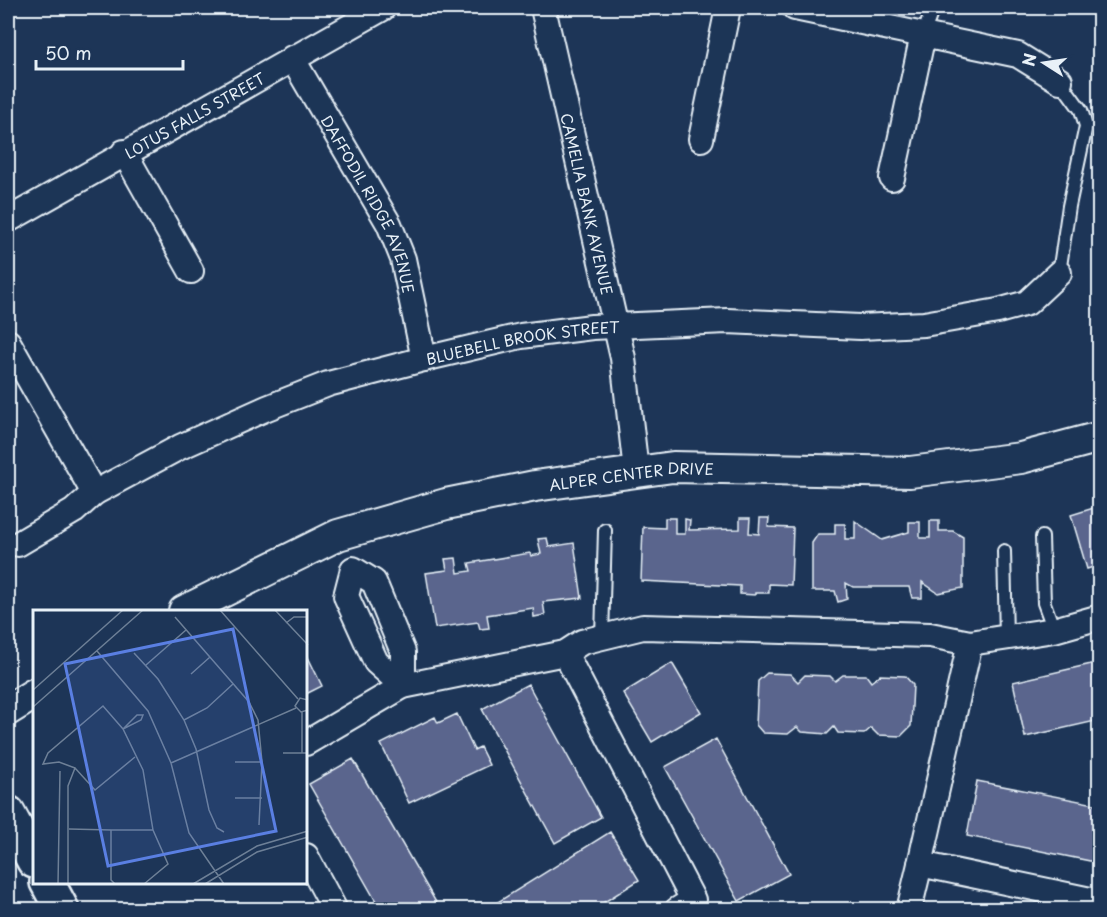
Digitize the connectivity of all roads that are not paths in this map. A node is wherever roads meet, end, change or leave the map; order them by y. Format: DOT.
graph roads {
  1 [pos="383,8"];
  2 [pos="543,8"];
  3 [pos="728,8"];
  4 [pos="795,8"];
  5 [pos="933,8"];
  6 [pos="923,35"];
  7 [pos="292,58"];
  8 [pos="1060,81"];
  9 [pos="701,139"];
  10 [pos="124,152"];
  11 [pos="892,178"];
  12 [pos="8,220"];
  13 [pos="191,271"];
  14 [pos="1059,273"];
  15 [pos="616,325"];
  16 [pos="8,342"];
  17 [pos="424,358"];
  18 [pos="1100,437"];
  19 [pos="636,471"];
  20 [pos="94,493"];
  21 [pos="605,530"];
  22 [pos="338,535"];
  23 [pos="1042,537"];
  24 [pos="18,544"];
  25 [pos="1004,551"];
  26 [pos="186,610"];
  27 [pos="1100,617"];
  28 [pos="1054,630"];
  29 [pos="602,637"];
  30 [pos="1006,637"];
  31 [pos="970,643"];
  32 [pos="565,653"];
  33 [pos="403,686"];
  34 [pos="33,695"];
  35 [pos="8,710"];
  36 [pos="308,742"];
  37 [pos="8,813"];
  38 [pos="33,859"];
  39 [pos="308,860"];
  40 [pos="920,864"];
  41 [pos="48,884"];
  42 [pos="1100,902"];
  43 [pos="62,909"];
  44 [pos="335,909"];
  45 [pos="677,909"];
  46 [pos="909,909"];
  1 -- 7 [label="street, LOTUS FALLS STREET"];
  2 -- 15 [label="street, CAMELIA BANK AVENUE"];
  3 -- 9 [label="street"];
  4 -- 6 [label="street"];
  5 -- 6 [label="lane"];
  6 -- 8 [label="street"];
  6 -- 11 [label="street"];
  7 -- 10 [label="street, LOTUS FALLS STREET"];
  7 -- 17 [label="street, DAFFODIL RIDGE AVENUE"];
  8 -- 14 [label="lane"];
  10 -- 12 [label="street, LOTUS FALLS STREET"];
  10 -- 13 [label="street"];
  14 -- 15 [label="street, BLUEBELL BROOK STREET"];
  15 -- 17 [label="street, BLUEBELL BROOK STREET"];
  15 -- 19 [label="street, CAMELIA BANK AVENUE"];
  16 -- 20 [label="street"];
  17 -- 20 [label="street, BLUEBELL BROOK STREET"];
  18 -- 19 [label="street, ALPER CENTER DRIVE"];
  19 -- 22 [label="street, ALPER CENTER DRIVE"];
  20 -- 24 [label="street, BLUEBELL BROOK STREET"];
  21 -- 29 [label="lane"];
  22 -- 26 [label="street, ALPER CENTER DRIVE"];
  22 -- 33 [label="street"];
  23 -- 28 [label="lane"];
  25 -- 30 [label="lane"];
  27 -- 28 [label="street"];
  28 -- 30 [label="street"];
  29 -- 31 [label="street"];
  29 -- 32 [label="street"];
  30 -- 31 [label="street"];
  31 -- 40 [label="street"];
  32 -- 33 [label="street"];
  32 -- 45 [label="street"];
  33 -- 36 [label="street"];
  34 -- 35 [label="street"];
  37 -- 38 [label="highway"];
  39 -- 44 [label="street"];
  40 -- 42 [label="street"];
  40 -- 46 [label="street"];
  41 -- 43 [label="highway"];
}
